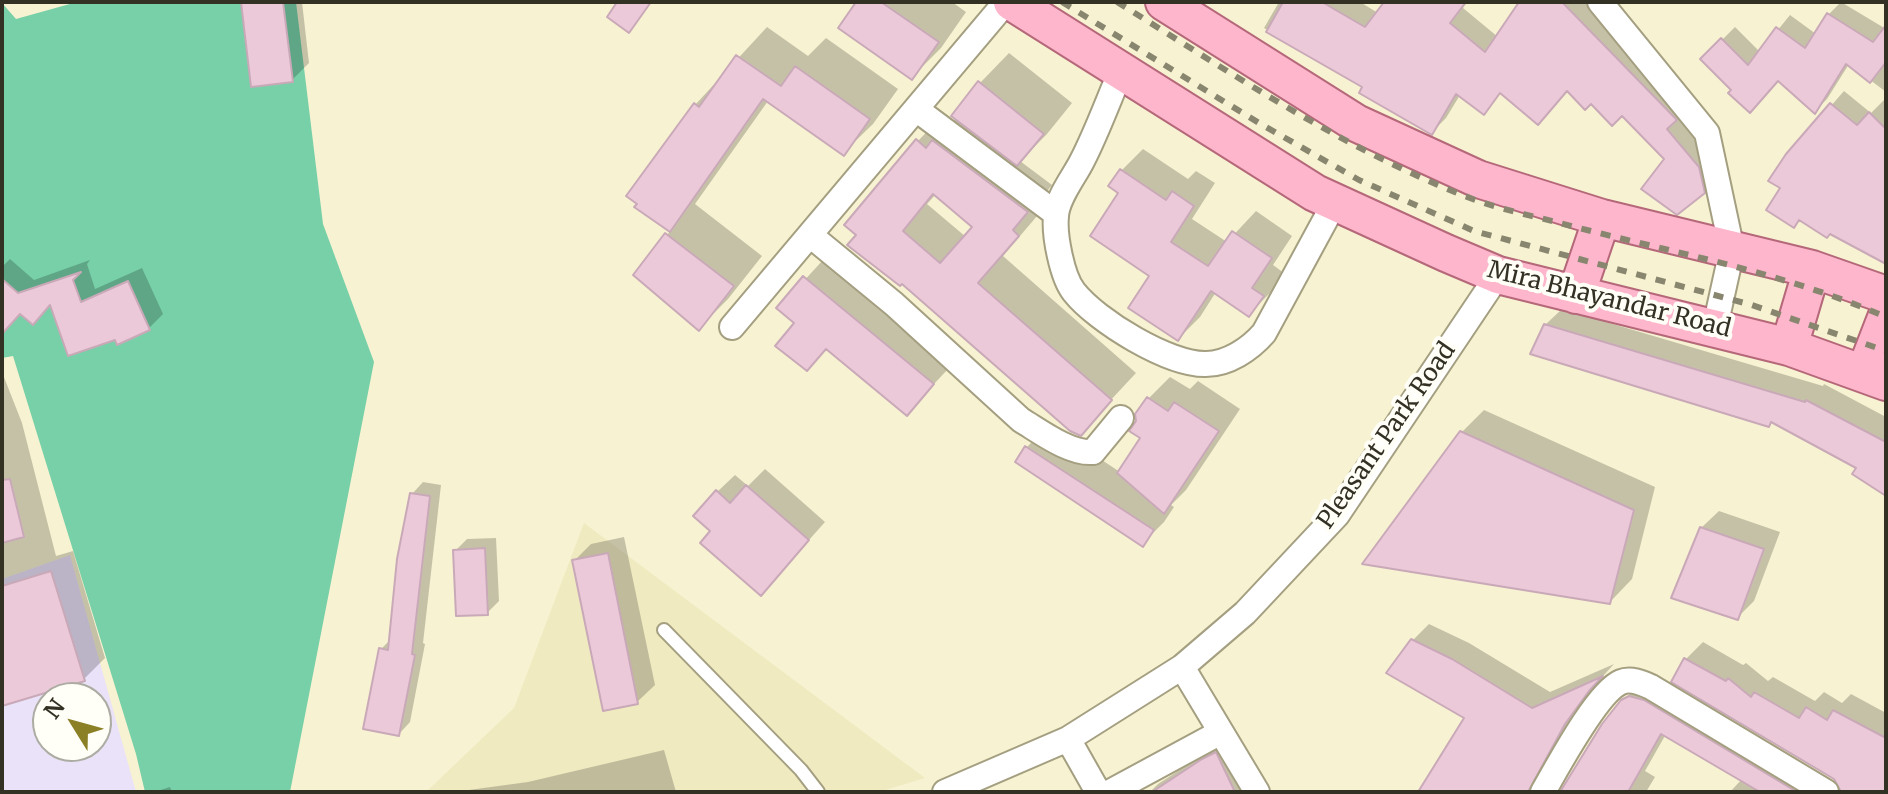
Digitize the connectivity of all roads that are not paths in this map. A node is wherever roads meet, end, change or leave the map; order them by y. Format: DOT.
graph roads {
  1 [pos="1009,2"];
  2 [pos="1164,2"];
  3 [pos="1600,2"];
  4 [pos="1121,71"];
  5 [pos="916,109"];
  6 [pos="1335,202"];
  7 [pos="1055,213"];
  8 [pos="1602,218"];
  9 [pos="810,235"];
  10 [pos="1732,250"];
  11 [pos="1812,269"];
  12 [pos="1498,275"];
  13 [pos="1576,295"];
  14 [pos="1886,295"];
  15 [pos="1886,318"];
  16 [pos="732,327"];
  17 [pos="1715,327"];
  18 [pos="1789,347"];
  19 [pos="1875,377"];
  20 [pos="1121,418"];
  21 [pos="664,630"];
  22 [pos="1182,667"];
  23 [pos="1221,732"];
  24 [pos="1068,739"];
  25 [pos="818,792"];
  26 [pos="945,792"];
  27 [pos="1098,792"];
  28 [pos="1110,792"];
  29 [pos="1257,792"];
  30 [pos="1543,792"];
  31 [pos="1826,792"];
  1 -- 4 [label="main road, Mira Bhayandar Road"];
  1 -- 5 [label="street"];
  2 -- 8 [label="main road"];
  3 -- 10 [label="street"];
  4 -- 6 [label="main road, Mira Bhayandar Road"];
  4 -- 7 [label="street"];
  5 -- 7 [label="street"];
  5 -- 9 [label="street"];
  6 -- 7 [label="street"];
  6 -- 12 [label="main road, Mira Bhayandar Road"];
  8 -- 10 [label="main road"];
  8 -- 13 [label="main road"];
  9 -- 16 [label="street"];
  9 -- 20 [label="street"];
  10 -- 11 [label="main road"];
  10 -- 17 [label="street"];
  11 -- 14 [label="main road"];
  11 -- 18 [label="main road"];
  12 -- 13 [label="main road, Mira Bhayandar Road"];
  12 -- 22 [label="street, Pleasant Park Road"];
  13 -- 17 [label="main road, Mira Bhayandar Road"];
  15 -- 19 [label="main road"];
  17 -- 18 [label="main road, Mira Bhayandar Road"];
  18 -- 19 [label="main road, Mira Bhayandar Road"];
  21 -- 25 [label="lane"];
  22 -- 23 [label="street"];
  22 -- 24 [label="street, Pleasant Park Road"];
  23 -- 28 [label="street"];
  23 -- 29 [label="street"];
  24 -- 26 [label="street, Pleasant Park Road"];
  24 -- 27 [label="street"];
  30 -- 31 [label="street"];
}
